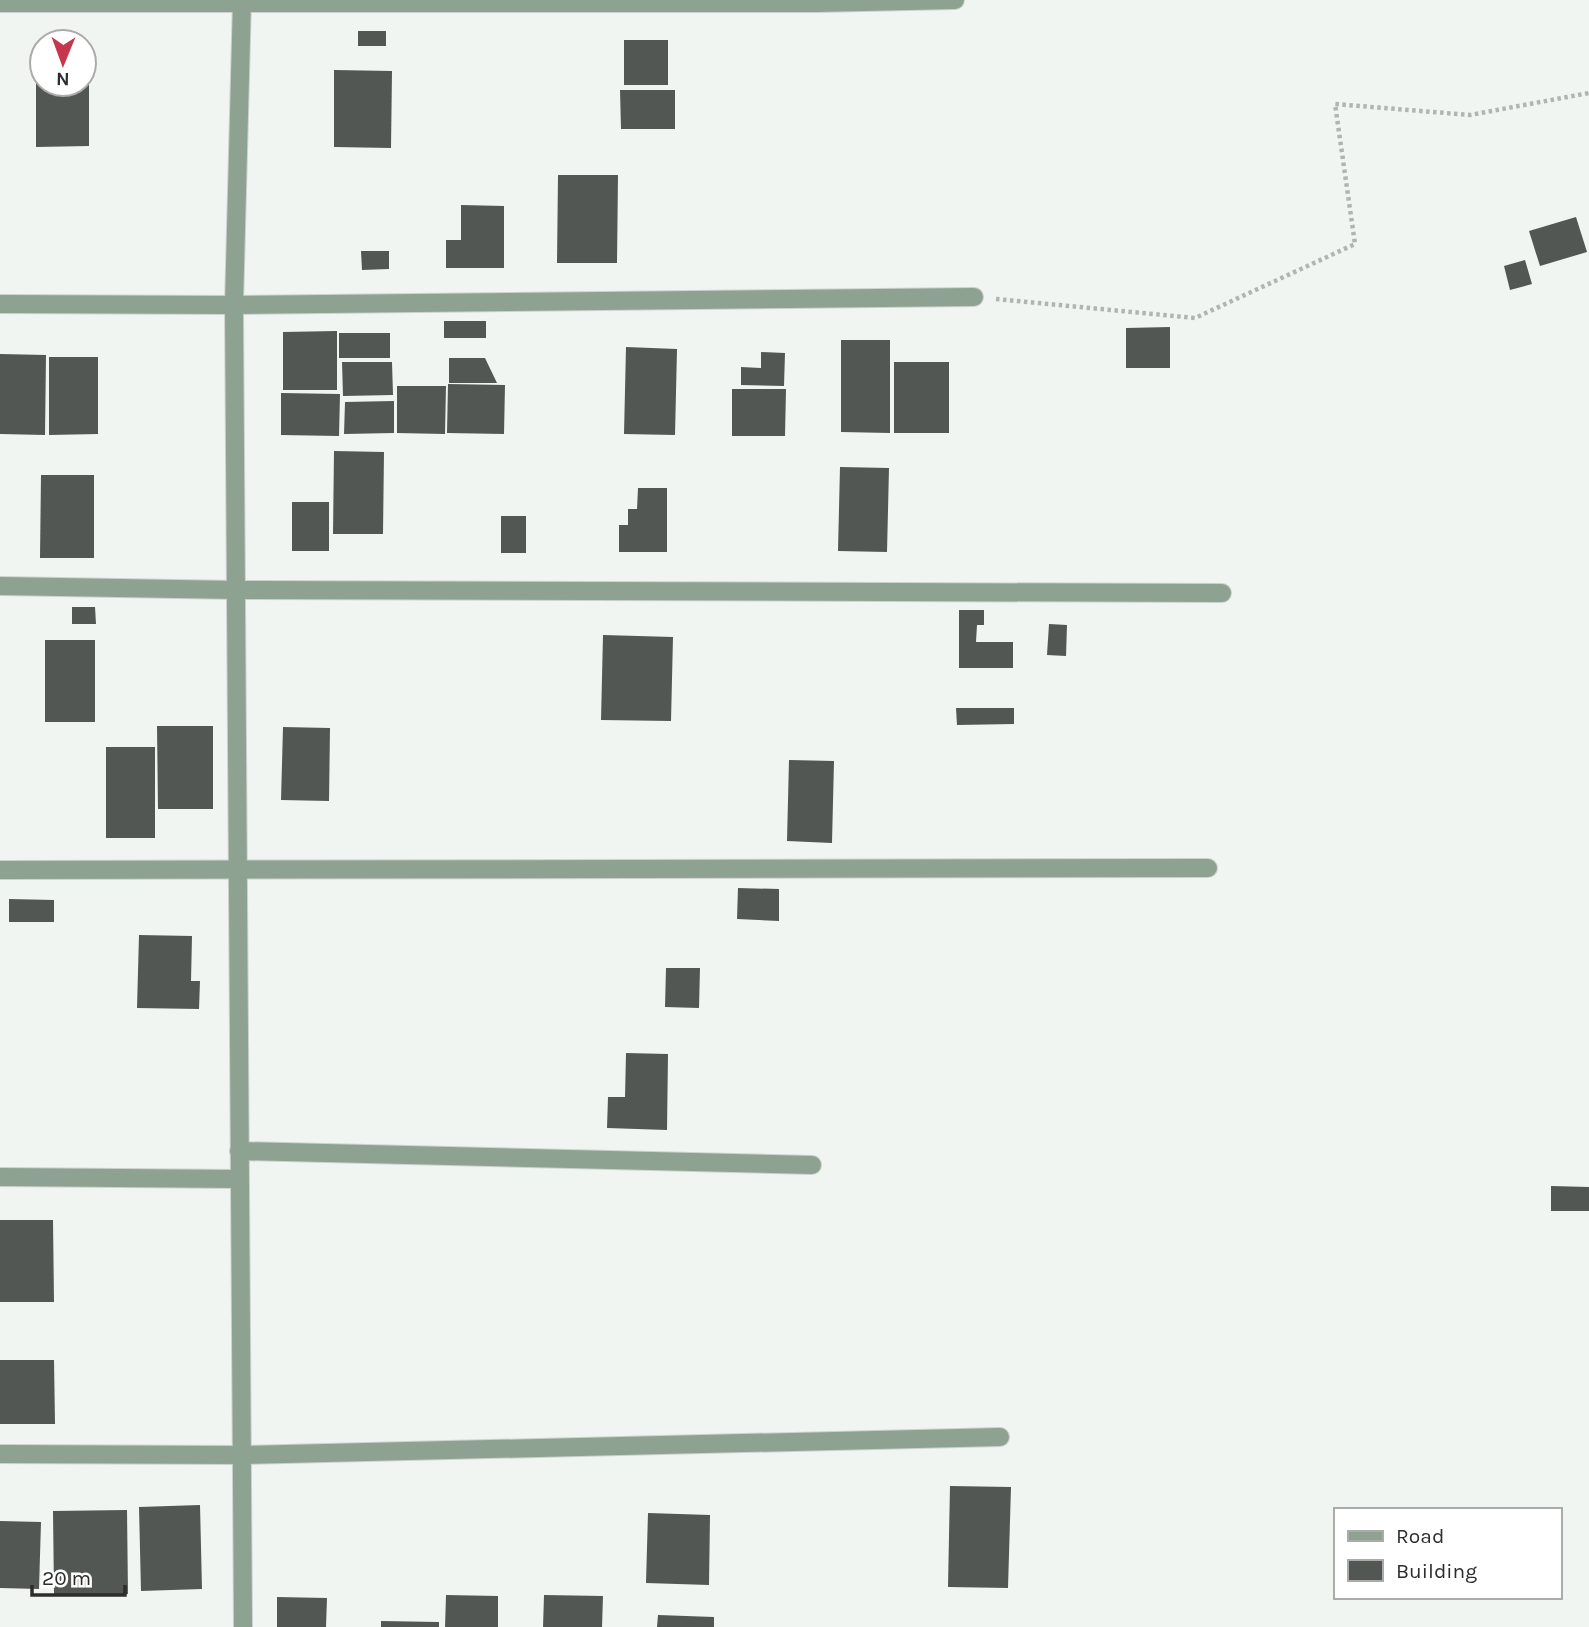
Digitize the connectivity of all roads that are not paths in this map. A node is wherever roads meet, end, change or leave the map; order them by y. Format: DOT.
graph roads {
  1 [pos="955,0"];
  2 [pos="242,1"];
  3 [pos="0,3"];
  4 [pos="974,297"];
  5 [pos="0,304"];
  6 [pos="234,306"];
  7 [pos="0,586"];
  8 [pos="236,590"];
  9 [pos="1222,593"];
  10 [pos="1208,868"];
  11 [pos="237,869"];
  12 [pos="0,870"];
  13 [pos="239,1151"];
  14 [pos="812,1165"];
  15 [pos="0,1177"];
  16 [pos="239,1180"];
  17 [pos="1000,1437"];
  18 [pos="0,1454"];
  19 [pos="241,1455"];
  20 [pos="243,1627"];
  1 -- 2 [label="street"];
  2 -- 3 [label="street"];
  2 -- 6 [label="street"];
  4 -- 6 [label="street"];
  5 -- 6 [label="street"];
  6 -- 8 [label="street"];
  7 -- 8 [label="street"];
  8 -- 9 [label="street"];
  8 -- 11 [label="street"];
  10 -- 11 [label="street"];
  11 -- 12 [label="street"];
  11 -- 13 [label="street"];
  13 -- 14 [label="street"];
  13 -- 16 [label="street"];
  15 -- 16 [label="street"];
  16 -- 19 [label="street"];
  17 -- 19 [label="street"];
  18 -- 19 [label="street"];
  19 -- 20 [label="street"];
}
